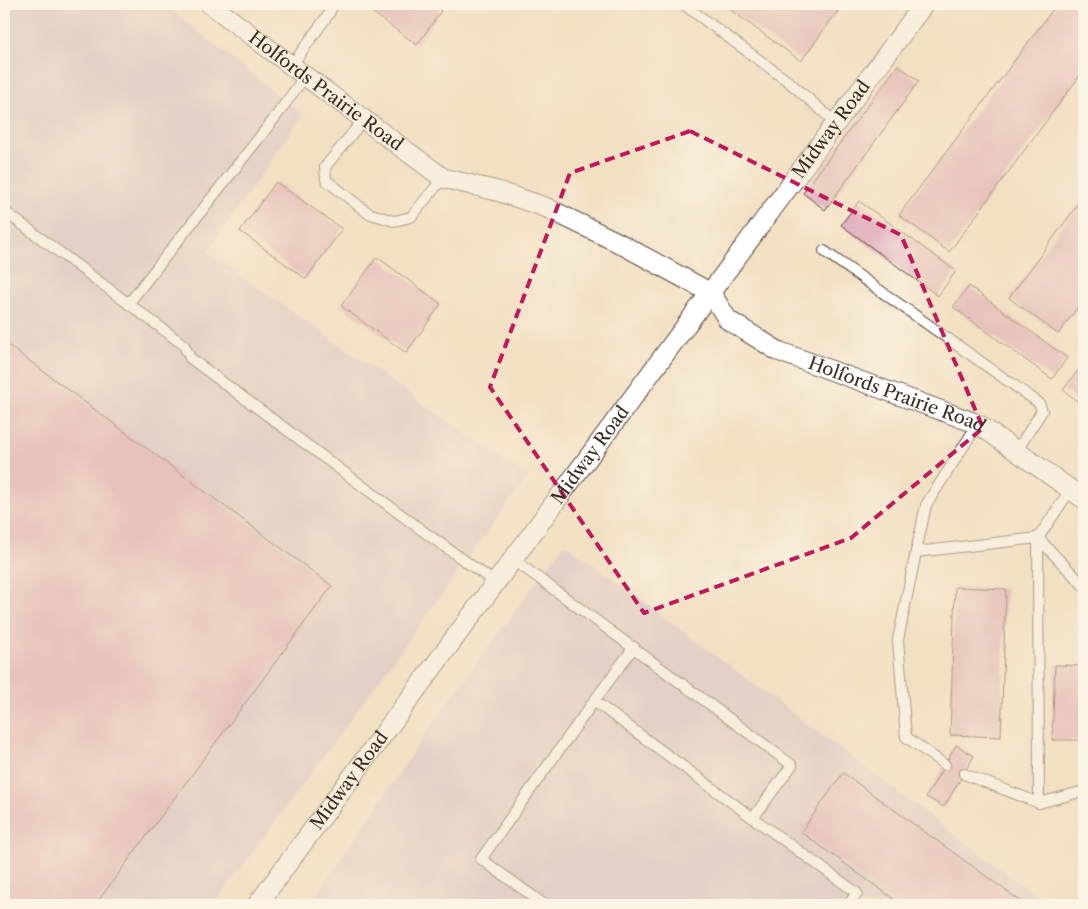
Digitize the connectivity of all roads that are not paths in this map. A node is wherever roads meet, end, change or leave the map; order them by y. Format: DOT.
graph roads {
  1 [pos="210,4"];
  2 [pos="331,4"];
  3 [pos="683,4"];
  4 [pos="924,4"];
  5 [pos="298,70"];
  6 [pos="364,119"];
  7 [pos="836,123"];
  8 [pos="443,178"];
  9 [pos="4,210"];
  10 [pos="824,250"];
  11 [pos="711,293"];
  12 [pos="128,304"];
  13 [pos="978,424"];
  14 [pos="1016,450"];
  15 [pos="1078,494"];
  16 [pos="1038,538"];
  17 [pos="916,552"];
  18 [pos="514,560"];
  19 [pos="496,583"];
  20 [pos="1084,586"];
  21 [pos="634,647"];
  22 [pos="594,701"];
  23 [pos="945,765"];
  24 [pos="964,774"];
  25 [pos="1084,791"];
  26 [pos="1039,803"];
  27 [pos="753,818"];
  28 [pos="257,905"];
  29 [pos="545,905"];
  30 [pos="848,905"];
  1 -- 5 [label="street, Holfords Prairie Road"];
  2 -- 5 [label="lane"];
  3 -- 7 [label="lane"];
  4 -- 7 [label="street, Midway Road"];
  5 -- 6 [label="street, Holfords Prairie Road"];
  5 -- 12 [label="lane"];
  6 -- 8 [label="street, Holfords Prairie Road"];
  6 -- 8 [label="lane"];
  7 -- 11 [label="street, Midway Road"];
  8 -- 11 [label="street"];
  9 -- 12 [label="lane"];
  10 -- 14 [label="lane"];
  11 -- 13 [label="street, Holfords Prairie Road"];
  11 -- 18 [label="street, Midway Road"];
  12 -- 19 [label="lane"];
  13 -- 14 [label="street, Holfords Prairie Road"];
  13 -- 17 [label="lane"];
  14 -- 15 [label="street, Holfords Prairie Road"];
  15 -- 16 [label="lane"];
  16 -- 17 [label="lane"];
  16 -- 20 [label="lane"];
  16 -- 26 [label="lane"];
  17 -- 23 [label="lane"];
  18 -- 19 [label="street, Midway Road"];
  18 -- 21 [label="lane"];
  19 -- 28 [label="street, Midway Road"];
  21 -- 22 [label="lane"];
  21 -- 27 [label="lane"];
  22 -- 27 [label="lane"];
  22 -- 29 [label="lane"];
  24 -- 26 [label="lane"];
  25 -- 26 [label="lane"];
  27 -- 30 [label="lane"];
}
